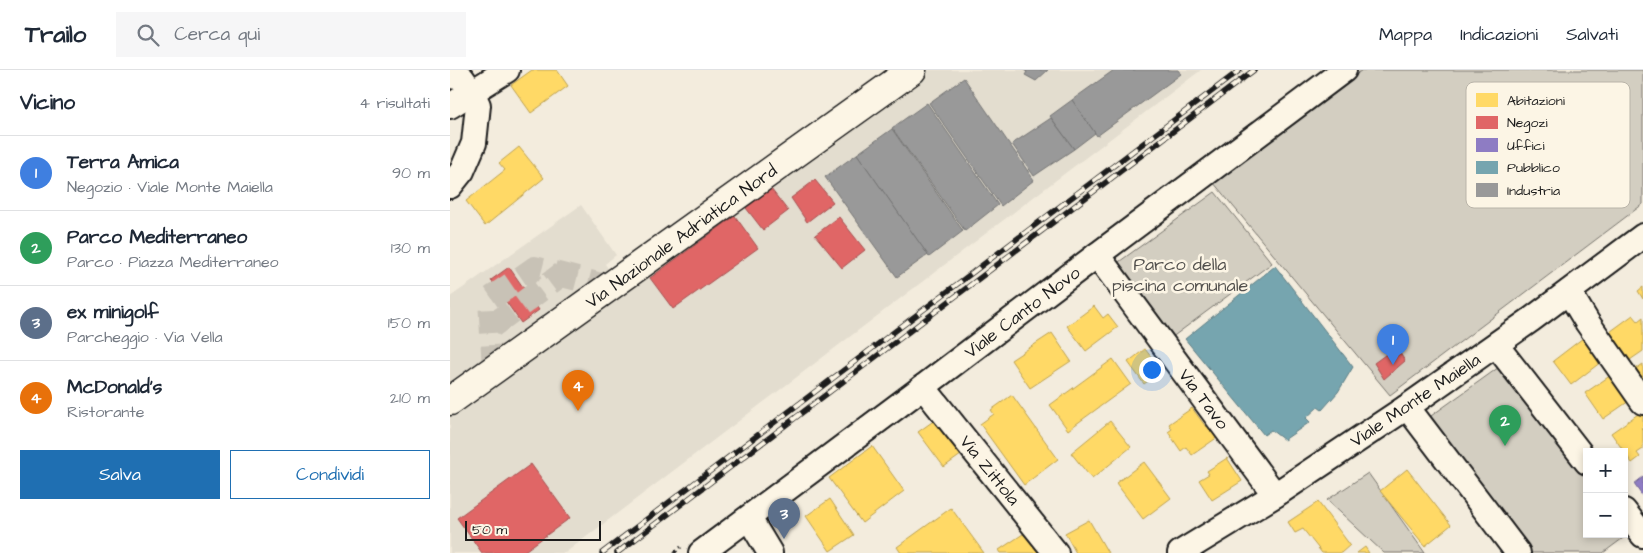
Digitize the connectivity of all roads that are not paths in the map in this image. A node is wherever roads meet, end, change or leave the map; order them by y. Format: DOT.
graph roads {
  1 [pos="507,70"];
  2 [pos="912,70"];
  3 [pos="1344,70"];
  4 [pos="450,76"];
  5 [pos="472,92"];
  6 [pos="450,106"];
  7 [pos="450,186"];
  8 [pos="1643,236"];
  9 [pos="1097,254"];
  10 [pos="1569,292"];
  11 [pos="1496,344"];
  12 [pos="924,387"];
  13 [pos="450,401"];
  14 [pos="1643,402"];
  15 [pos="1406,407"];
  16 [pos="1583,457"];
  17 [pos="1275,495"];
  18 [pos="1628,516"];
  19 [pos="748,518"];
  20 [pos="1643,535"];
  21 [pos="1192,550"];
  22 [pos="701,553"];
  23 [pos="770,553"];
  24 [pos="1056,553"];
  25 [pos="1518,553"];
  1 -- 5 [label="street"];
  2 -- 13 [label="main road, Via Nazionale Adriatica Nord"];
  3 -- 9 [label="street, Viale Canto Novo"];
  4 -- 5 [label="street"];
  5 -- 6 [label="street"];
  5 -- 7 [label="street"];
  8 -- 10 [label="street, Viale Monte Maiella"];
  9 -- 12 [label="street, Viale Canto Novo"];
  9 -- 17 [label="street, Via Tavo"];
  10 -- 11 [label="street, Viale Monte Maiella"];
  10 -- 14 [label="street"];
  11 -- 15 [label="street, Viale Monte Maiella"];
  11 -- 16 [label="street"];
  12 -- 19 [label="street, Viale Canto Novo"];
  12 -- 24 [label="street, Via Zittola"];
  15 -- 17 [label="street, Viale Monte Maiella"];
  15 -- 25 [label="street"];
  17 -- 21 [label="street, Viale Monte Maiella"];
  18 -- 20 [label="street"];
  19 -- 22 [label="street, Viale Canto Novo"];
  19 -- 23 [label="street"];
}
